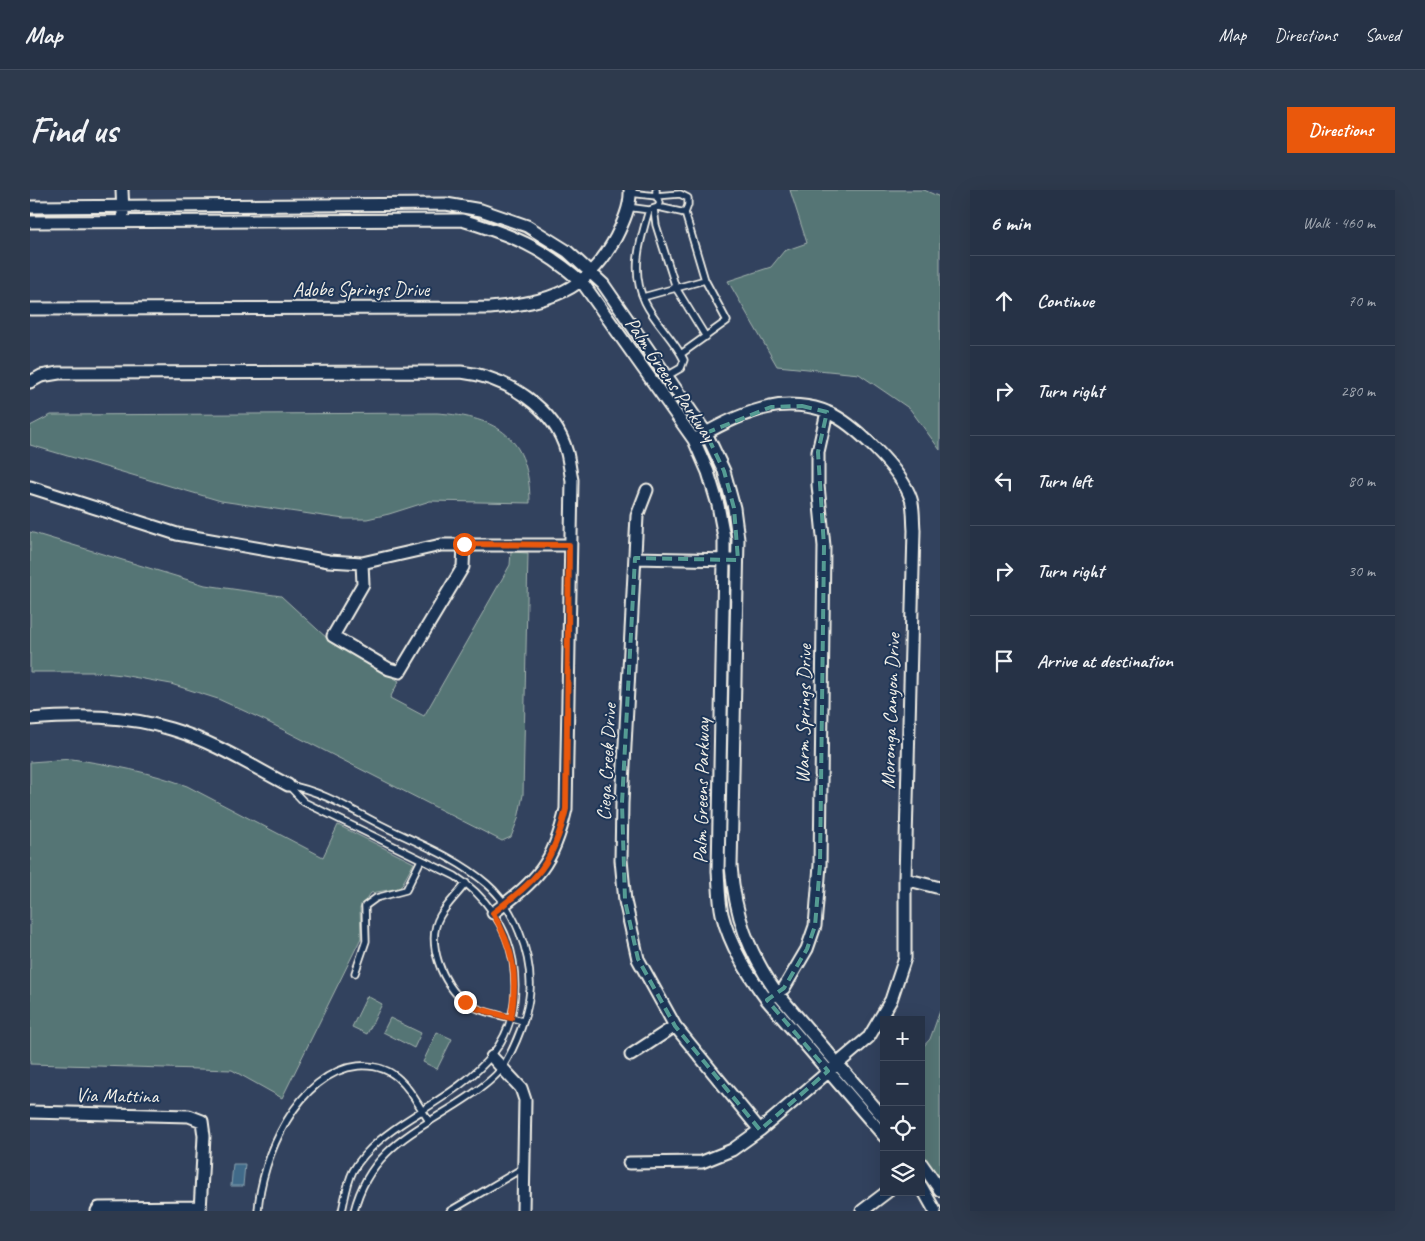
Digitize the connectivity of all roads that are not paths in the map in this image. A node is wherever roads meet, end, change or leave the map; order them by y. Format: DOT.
graph roads {
  1 [pos="122,190"];
  2 [pos="630,191"];
  3 [pos="656,193"];
  4 [pos="122,206"];
  5 [pos="30,207"];
  6 [pos="628,207"];
  7 [pos="654,209"];
  8 [pos="685,213"];
  9 [pos="123,221"];
  10 [pos="30,222"];
  11 [pos="586,277"];
  12 [pos="705,280"];
  13 [pos="676,288"];
  14 [pos="643,296"];
  15 [pos="30,309"];
  16 [pos="706,337"];
  17 [pos="681,354"];
  18 [pos="667,376"];
  19 [pos="30,382"];
  20 [pos="827,412"];
  21 [pos="706,433"];
  22 [pos="694,440"];
  23 [pos="30,487"];
  24 [pos="647,490"];
  25 [pos="464,544"];
  26 [pos="569,545"];
  27 [pos="635,558"];
  28 [pos="724,560"];
  29 [pos="738,560"];
  30 [pos="362,563"];
  31 [pos="30,719"];
  32 [pos="288,785"];
  33 [pos="421,860"];
  34 [pos="905,879"];
  35 [pos="466,883"];
  36 [pos="940,888"];
  37 [pos="506,904"];
  38 [pos="493,913"];
  39 [pos="355,973"];
  40 [pos="777,993"];
  41 [pos="767,1000"];
  42 [pos="511,1018"];
  43 [pos="523,1021"];
  44 [pos="675,1026"];
  45 [pos="631,1055"];
  46 [pos="492,1058"];
  47 [pos="837,1063"];
  48 [pos="502,1068"];
  49 [pos="828,1071"];
  50 [pos="422,1111"];
  51 [pos="30,1112"];
  52 [pos="880,1113"];
  53 [pos="429,1121"];
  54 [pos="760,1130"];
  55 [pos="880,1131"];
  56 [pos="628,1163"];
  57 [pos="524,1167"];
  58 [pos="925,1168"];
  59 [pos="940,1190"];
  60 [pos="925,1193"];
  61 [pos="883,1196"];
  62 [pos="200,1209"];
  63 [pos="97,1211"];
  64 [pos="258,1211"];
  65 [pos="342,1211"];
  66 [pos="354,1211"];
  67 [pos="450,1211"];
  68 [pos="523,1211"];
  69 [pos="862,1211"];
  70 [pos="935,1211"];
  1 -- 4 [label="street"];
  2 -- 3 [label="lane"];
  2 -- 6 [label="street, Adobe Springs Drive"];
  3 -- 7 [label="lane"];
  3 -- 8 [label="lane"];
  4 -- 5 [label="street, Palm Greens Parkway"];
  4 -- 9 [label="street"];
  4 -- 11 [label="street, Palm Greens Parkway"];
  6 -- 7 [label="lane"];
  6 -- 11 [label="street, Adobe Springs Drive"];
  7 -- 8 [label="lane"];
  7 -- 13 [label="lane"];
  7 -- 14 [label="lane"];
  8 -- 12 [label="lane"];
  9 -- 10 [label="street, Palm Greens Parkway"];
  9 -- 11 [label="street, Palm Greens Parkway"];
  11 -- 15 [label="street, Adobe Springs Drive"];
  11 -- 18 [label="street, Palm Greens Parkway"];
  11 -- 22 [label="street, Palm Greens Parkway"];
  12 -- 13 [label="lane"];
  12 -- 16 [label="lane"];
  13 -- 14 [label="lane"];
  13 -- 16 [label="lane"];
  14 -- 17 [label="lane"];
  16 -- 17 [label="lane"];
  17 -- 18 [label="lane"];
  18 -- 21 [label="street, Palm Greens Parkway"];
  19 -- 26 [label="street"];
  20 -- 21 [label="street, Moronga Canyon Drive"];
  20 -- 34 [label="street, Moronga Canyon Drive"];
  20 -- 40 [label="street, Warm Springs Drive"];
  21 -- 22 [label="street, Moronga Canyon Drive"];
  21 -- 29 [label="street, Palm Greens Parkway"];
  22 -- 28 [label="street, Palm Greens Parkway"];
  23 -- 30 [label="street"];
  24 -- 27 [label="street, Ciega Creek Drive"];
  25 -- 26 [label="street"];
  25 -- 30 [label="street"];
  25 -- 30 [label="street"];
  26 -- 37 [label="street"];
  27 -- 28 [label="street"];
  27 -- 44 [label="street, Ciega Creek Drive"];
  28 -- 29 [label="street"];
  28 -- 41 [label="street, Palm Greens Parkway"];
  29 -- 40 [label="street, Palm Greens Parkway"];
  31 -- 32 [label="street"];
  32 -- 33 [label="lane"];
  32 -- 37 [label="lane"];
  33 -- 35 [label="lane"];
  33 -- 39 [label="lane"];
  34 -- 36 [label="street"];
  34 -- 47 [label="street, Moronga Canyon Drive"];
  35 -- 38 [label="lane"];
  35 -- 42 [label="lane"];
  37 -- 38 [label="street"];
  37 -- 43 [label="lane"];
  38 -- 42 [label="lane"];
  40 -- 41 [label="street, Warm Springs Drive"];
  40 -- 47 [label="street, Palm Greens Parkway"];
  41 -- 49 [label="street, Palm Greens Parkway"];
  42 -- 43 [label="lane"];
  42 -- 46 [label="lane"];
  43 -- 48 [label="lane"];
  44 -- 45 [label="street"];
  44 -- 54 [label="street, Ciega Creek Drive"];
  46 -- 48 [label="street"];
  46 -- 50 [label="lane"];
  47 -- 49 [label="street, Moronga Canyon Drive"];
  47 -- 52 [label="street, Palm Greens Parkway"];
  48 -- 53 [label="lane"];
  48 -- 57 [label="street"];
  49 -- 54 [label="street, Moronga Canyon Drive"];
  49 -- 55 [label="street, Palm Greens Parkway"];
  50 -- 53 [label="lane"];
  50 -- 64 [label="lane"];
  50 -- 65 [label="lane"];
  51 -- 62 [label="street, Via Mattina"];
  53 -- 66 [label="lane"];
  54 -- 56 [label="street, Moronga Canyon Drive"];
  57 -- 67 [label="lane"];
  57 -- 68 [label="street"];
  58 -- 59 [label="street"];
  60 -- 70 [label="street"];
  61 -- 69 [label="street"];
  62 -- 63 [label="street"];
}
